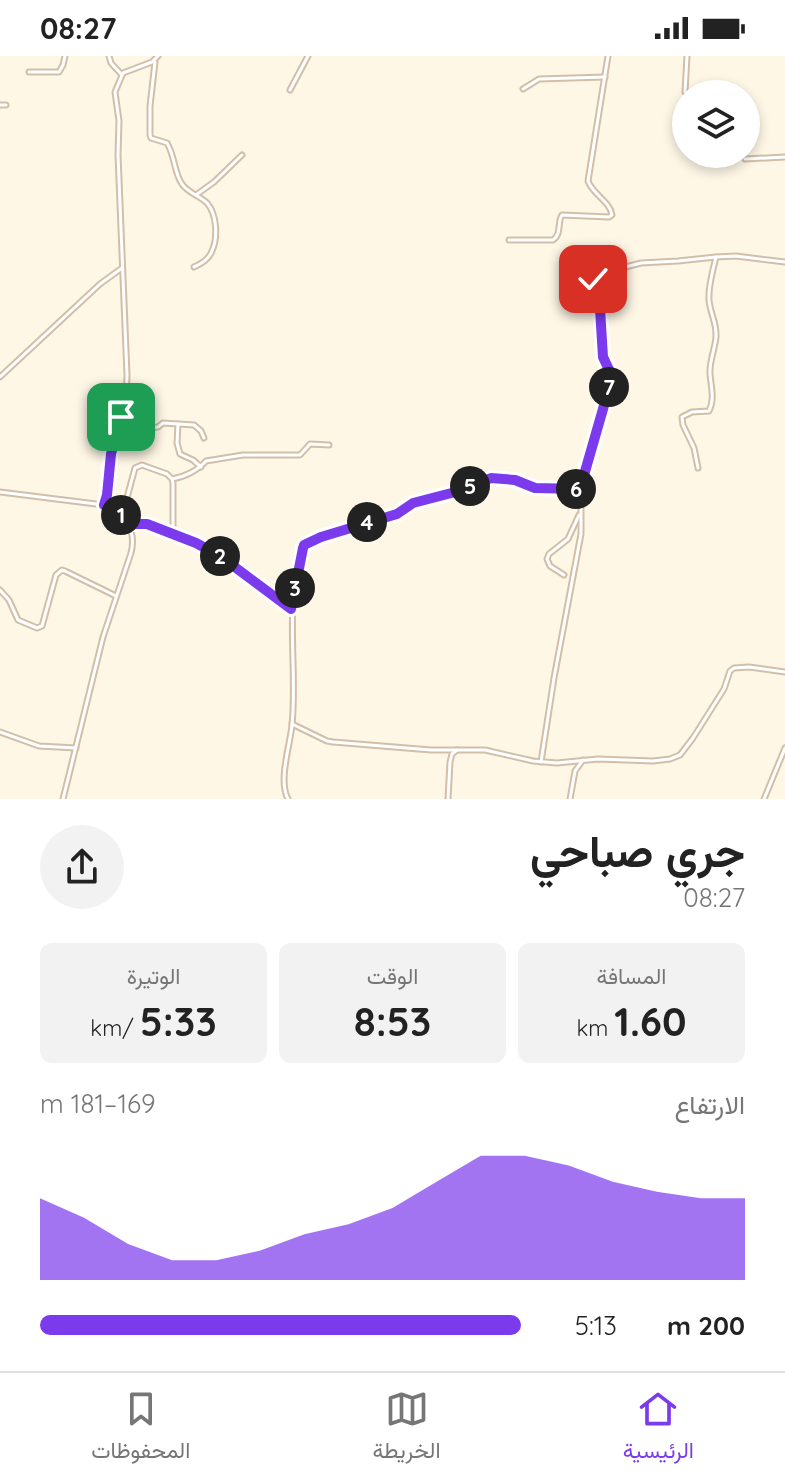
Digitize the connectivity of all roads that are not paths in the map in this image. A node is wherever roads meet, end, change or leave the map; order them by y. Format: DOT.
graph roads {
  1 [pos="65,56"];
  2 [pos="109,56"];
  3 [pos="305,56"];
  4 [pos="608,56"];
  5 [pos="687,56"];
  6 [pos="157,58"];
  7 [pos="29,72"];
  8 [pos="122,75"];
  9 [pos="605,77"];
  10 [pos="686,80"];
  11 [pos="523,89"];
  12 [pos="290,90"];
  13 [pos="242,155"];
  14 [pos="785,157"];
  15 [pos="760,158"];
  16 [pos="196,195"];
  17 [pos="509,240"];
  18 [pos="716,257"];
  19 [pos="785,262"];
  20 [pos="122,267"];
  21 [pos="194,267"];
  22 [pos="0,377"];
  23 [pos="120,421"];
  24 [pos="178,424"];
  25 [pos="204,438"];
  26 [pos="329,445"];
  27 [pos="201,467"];
  28 [pos="698,468"];
  29 [pos="172,479"];
  30 [pos="580,489"];
  31 [pos="0,492"];
  32 [pos="104,505"];
  33 [pos="581,512"];
  34 [pos="118,513"];
  35 [pos="130,524"];
  36 [pos="170,534"];
  37 [pos="564,575"];
  38 [pos="0,590"];
  39 [pos="116,596"];
  40 [pos="291,609"];
  41 [pos="785,672"];
  42 [pos="292,724"];
  43 [pos="0,732"];
  44 [pos="76,748"];
  45 [pos="785,748"];
  46 [pos="457,750"];
  47 [pos="583,760"];
  48 [pos="541,762"];
  49 [pos="63,799"];
  50 [pos="288,799"];
  51 [pos="448,799"];
  52 [pos="570,799"];
  53 [pos="764,799"];
  1 -- 7 [label="street"];
  2 -- 8 [label="street"];
  3 -- 12 [label="street"];
  4 -- 9 [label="street"];
  5 -- 10 [label="street"];
  6 -- 8 [label="street"];
  6 -- 16 [label="street"];
  8 -- 20 [label="street"];
  9 -- 11 [label="street"];
  9 -- 17 [label="street"];
  13 -- 16 [label="street"];
  14 -- 15 [label="street"];
  16 -- 21 [label="street"];
  18 -- 19 [label="street"];
  18 -- 28 [label="street"];
  18 -- 30 [label="street"];
  20 -- 22 [label="street"];
  20 -- 23 [label="street"];
  23 -- 24 [label="street"];
  23 -- 32 [label="street"];
  24 -- 25 [label="street"];
  24 -- 27 [label="street"];
  26 -- 27 [label="street"];
  27 -- 29 [label="street"];
  29 -- 34 [label="street"];
  29 -- 36 [label="street"];
  30 -- 33 [label="street"];
  30 -- 40 [label="street"];
  31 -- 32 [label="street"];
  32 -- 34 [label="street"];
  33 -- 37 [label="street"];
  33 -- 48 [label="street"];
  34 -- 35 [label="street"];
  35 -- 36 [label="street"];
  35 -- 39 [label="street"];
  36 -- 40 [label="street"];
  38 -- 39 [label="street"];
  39 -- 44 [label="street"];
  40 -- 42 [label="street"];
  41 -- 47 [label="street"];
  42 -- 46 [label="street"];
  42 -- 50 [label="street"];
  43 -- 44 [label="street"];
  44 -- 49 [label="street"];
  45 -- 53 [label="street"];
  46 -- 48 [label="street"];
  46 -- 51 [label="street"];
  47 -- 48 [label="street"];
  47 -- 52 [label="street"];
}
